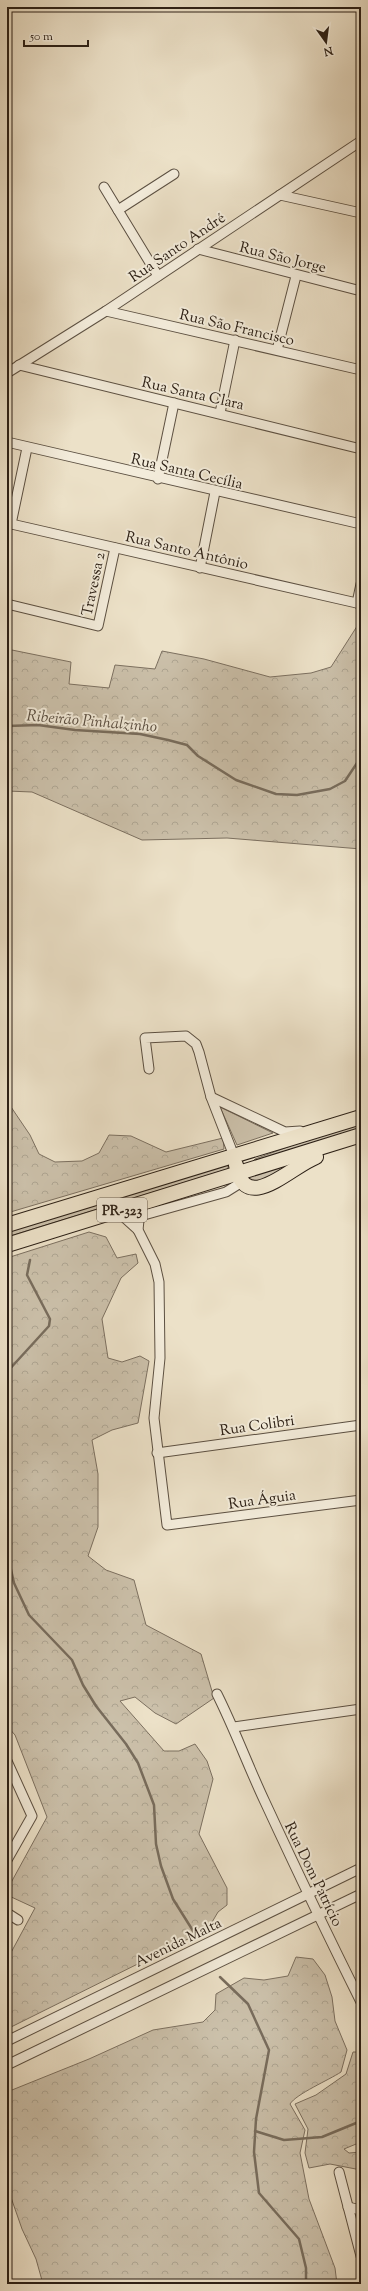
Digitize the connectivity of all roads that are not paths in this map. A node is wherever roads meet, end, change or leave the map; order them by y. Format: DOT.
graph roads {
  1 [pos="361,141"];
  2 [pos="174,174"];
  3 [pos="104,187"];
  4 [pos="280,195"];
  5 [pos="118,210"];
  6 [pos="361,213"];
  7 [pos="198,250"];
  8 [pos="158,276"];
  9 [pos="296,276"];
  10 [pos="361,291"];
  11 [pos="106,311"];
  12 [pos="235,340"];
  13 [pos="277,350"];
  14 [pos="19,365"];
  15 [pos="361,370"];
  16 [pos="7,373"];
  17 [pos="174,403"];
  18 [pos="220,414"];
  19 [pos="7,442"];
  20 [pos="27,448"];
  21 [pos="361,449"];
  22 [pos="158,479"];
  23 [pos="215,492"];
  24 [pos="9,524"];
  25 [pos="361,524"];
  26 [pos="115,548"];
  27 [pos="200,568"];
  28 [pos="361,584"];
  29 [pos="359,603"];
  30 [pos="7,604"];
  31 [pos="148,1070"];
  32 [pos="211,1097"];
  33 [pos="361,1117"];
  34 [pos="325,1128"];
  35 [pos="361,1135"];
  36 [pos="361,1140"];
  37 [pos="237,1170"];
  38 [pos="117,1211"];
  39 [pos="7,1225"];
  40 [pos="138,1230"];
  41 [pos="7,1245"];
  42 [pos="361,1425"];
  43 [pos="157,1453"];
  44 [pos="361,1500"];
  45 [pos="217,1694"];
  46 [pos="361,1709"];
  47 [pos="234,1727"];
  48 [pos="7,1761"];
  49 [pos="7,1860"];
  50 [pos="361,1868"];
  51 [pos="307,1894"];
  52 [pos="361,1894"];
  53 [pos="7,1913"];
  54 [pos="318,1914"];
  55 [pos="18,1920"];
  56 [pos="361,2002"];
  57 [pos="7,2041"];
  58 [pos="7,2065"];
  59 [pos="339,2172"];
  60 [pos="348,2206"];
  61 [pos="361,2210"];
  62 [pos="361,2256"];
  1 -- 4 [label="street, Rua Santo André"];
  2 -- 5 [label="street"];
  3 -- 5 [label="street"];
  4 -- 6 [label="street"];
  4 -- 7 [label="street, Rua Santo André"];
  5 -- 8 [label="street"];
  7 -- 8 [label="street, Rua Santo André"];
  7 -- 9 [label="street, Rua São Jorge"];
  8 -- 11 [label="street, Rua Santo André"];
  9 -- 10 [label="street, Rua São Jorge"];
  9 -- 13 [label="street"];
  11 -- 12 [label="street, Rua São Francisco"];
  11 -- 14 [label="street, Rua Santo André"];
  12 -- 13 [label="street, Rua São Francisco"];
  12 -- 18 [label="street"];
  13 -- 15 [label="street, Rua São Francisco"];
  14 -- 16 [label="street, Rua Santo André"];
  14 -- 17 [label="street, Rua Santa Clara"];
  17 -- 18 [label="street, Rua Santa Clara"];
  17 -- 22 [label="street"];
  18 -- 21 [label="street, Rua Santa Clara"];
  19 -- 20 [label="street, Rua Santa Cecília"];
  20 -- 22 [label="street, Rua Santa Cecília"];
  20 -- 24 [label="street"];
  22 -- 23 [label="street, Rua Santa Cecília"];
  23 -- 25 [label="street, Rua Santa Cecília"];
  23 -- 27 [label="street"];
  24 -- 26 [label="street, Rua Santo Antônio"];
  26 -- 27 [label="street, Rua Santo Antônio"];
  26 -- 30 [label="street, Travessa 2"];
  27 -- 29 [label="street, Rua Santo Antônio"];
  28 -- 29 [label="street"];
  31 -- 32 [label="street"];
  32 -- 34 [label="street"];
  32 -- 37 [label="street"];
  33 -- 34 [label="highway"];
  34 -- 37 [label="highway"];
  35 -- 37 [label="highway, PR-323"];
  36 -- 37 [label="highway"];
  37 -- 38 [label="highway, PR-323"];
  37 -- 39 [label="highway, PR-323"];
  37 -- 40 [label="street"];
  38 -- 40 [label="street"];
  38 -- 41 [label="highway, PR-323"];
  40 -- 43 [label="street"];
  42 -- 43 [label="street, Rua Colibri"];
  43 -- 44 [label="street, Rua Águia"];
  45 -- 47 [label="street, Rua Dom Patrício"];
  46 -- 47 [label="street"];
  47 -- 51 [label="street, Rua Dom Patrício"];
  48 -- 49 [label="street"];
  50 -- 51 [label="street, Avenida Malta"];
  51 -- 54 [label="street, Rua Dom Patrício"];
  51 -- 57 [label="street, Avenida Malta"];
  52 -- 54 [label="street"];
  53 -- 55 [label="street"];
  54 -- 56 [label="street, Rua Dom Patrício"];
  54 -- 58 [label="street"];
  59 -- 60 [label="street"];
  60 -- 61 [label="street"];
  60 -- 62 [label="street"];
}
